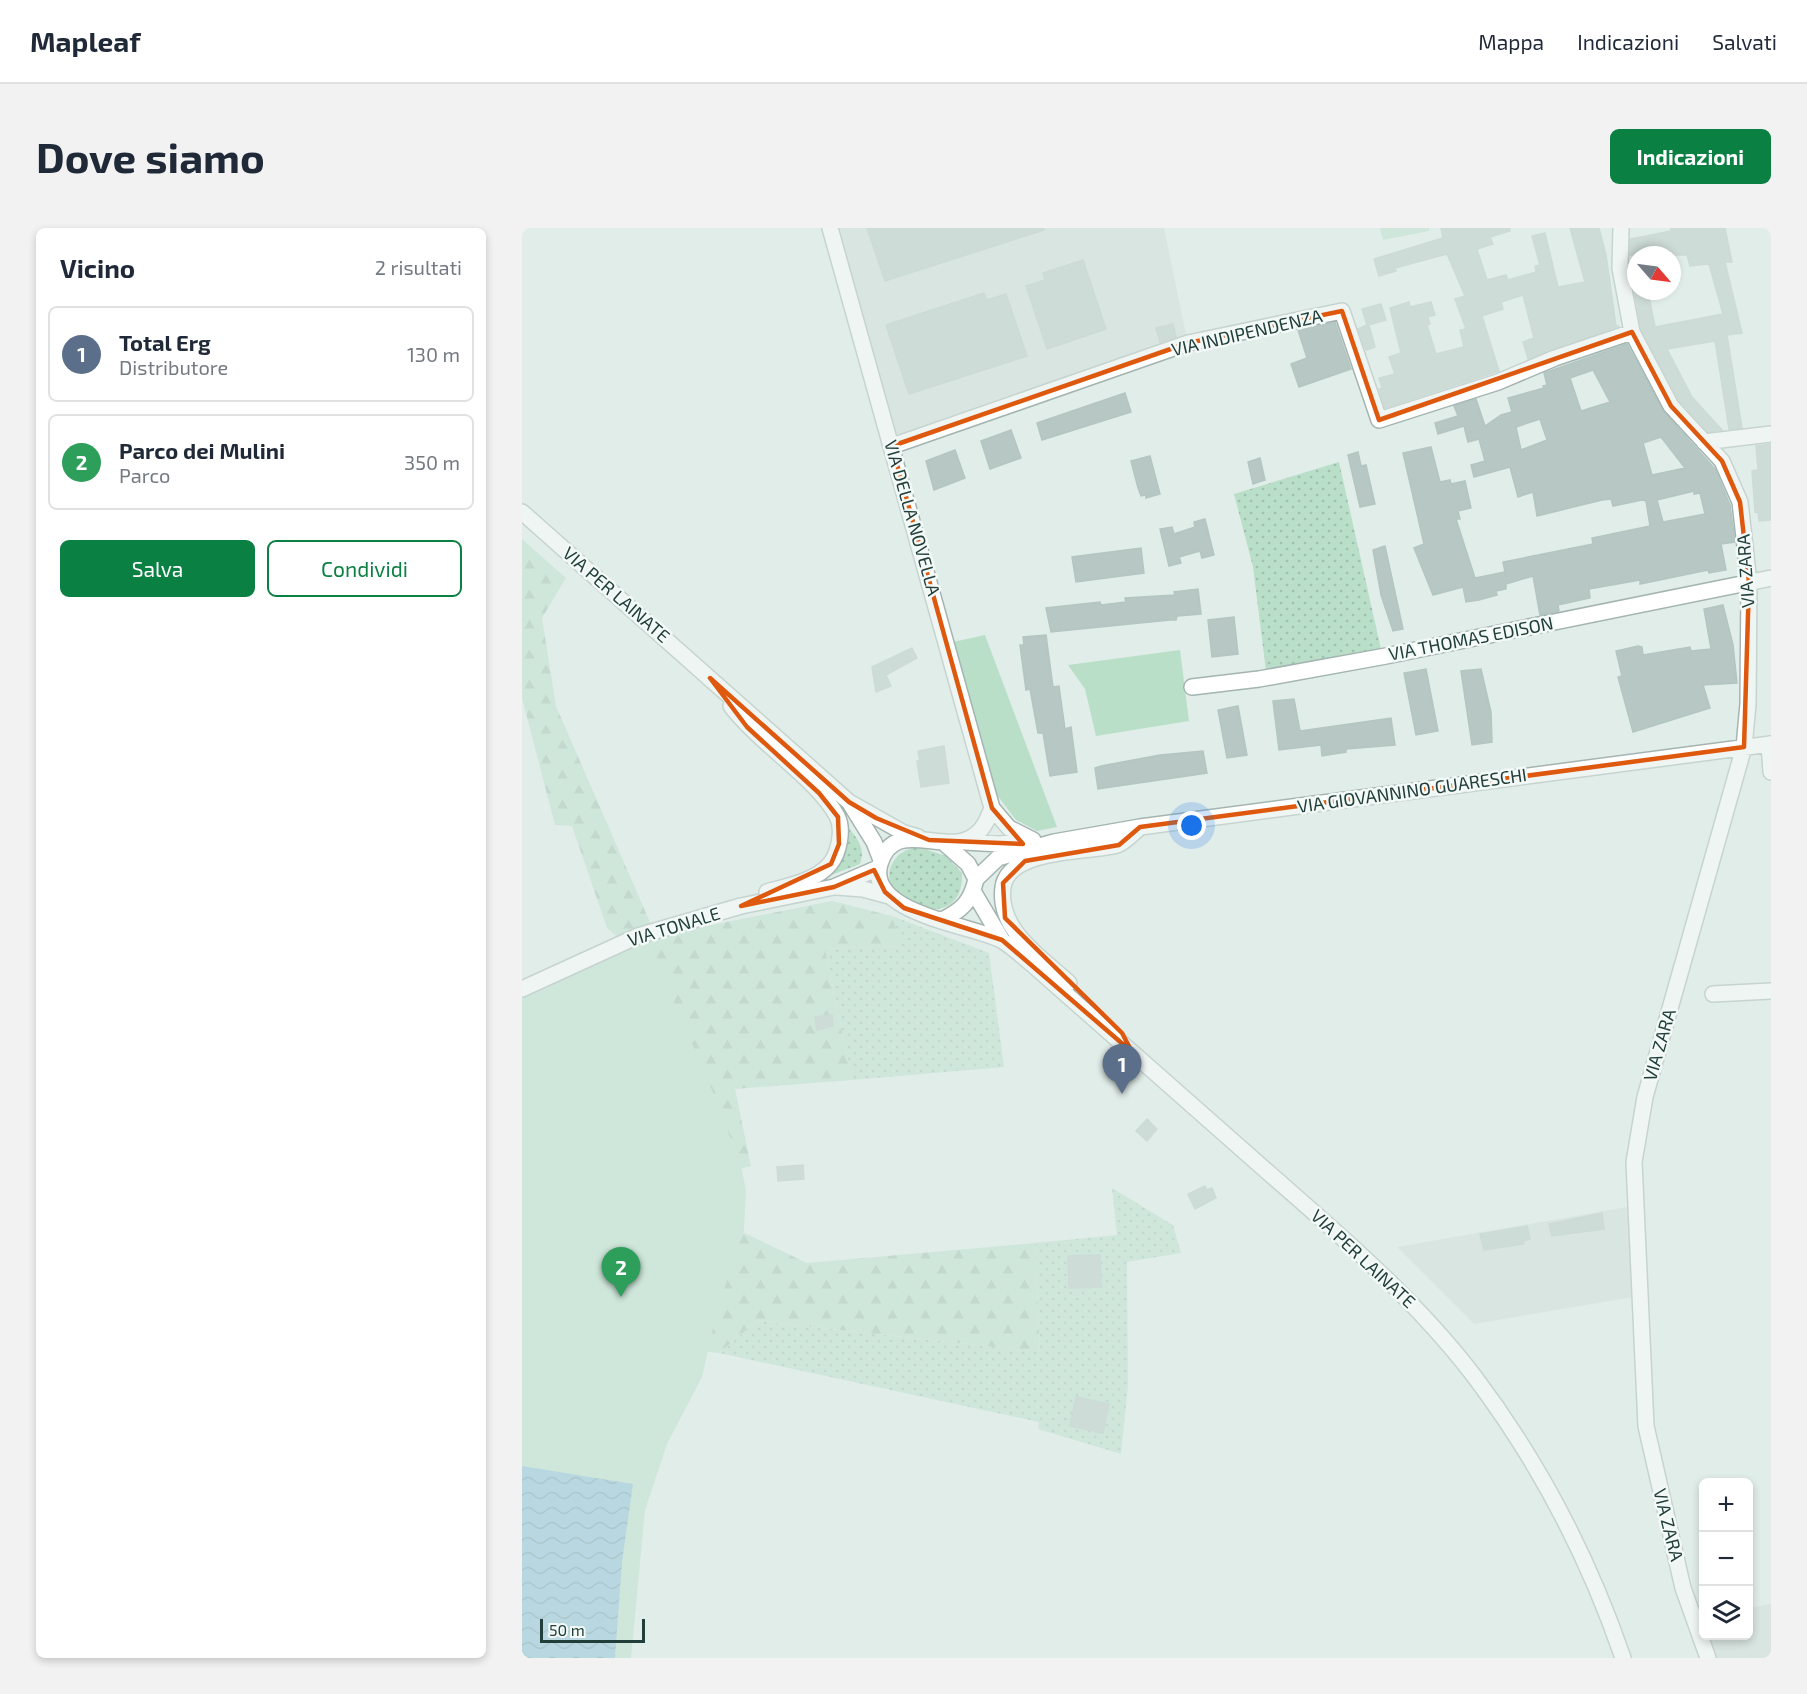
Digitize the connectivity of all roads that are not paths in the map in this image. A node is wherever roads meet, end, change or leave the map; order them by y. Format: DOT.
graph roads {
  1 [pos="830,228"];
  2 [pos="1621,228"];
  3 [pos="1632,332"];
  4 [pos="1771,434"];
  5 [pos="1704,442"];
  6 [pos="892,446"];
  7 [pos="522,512"];
  8 [pos="1771,578"];
  9 [pos="1749,582"];
  10 [pos="710,678"];
  11 [pos="1192,687"];
  12 [pos="1770,744"];
  13 [pos="1744,747"];
  14 [pos="1771,772"];
  15 [pos="849,802"];
  16 [pos="996,814"];
  17 [pos="1140,827"];
  18 [pos="1033,840"];
  19 [pos="936,841"];
  20 [pos="966,842"];
  21 [pos="1053,842"];
  22 [pos="999,851"];
  23 [pos="880,864"];
  24 [pos="975,885"];
  25 [pos="834,887"];
  26 [pos="889,896"];
  27 [pos="741,906"];
  28 [pos="942,920"];
  29 [pos="1002,940"];
  30 [pos="522,989"];
  31 [pos="1771,991"];
  32 [pos="1713,994"];
  33 [pos="1132,1052"];
  34 [pos="1623,1658"];
  35 [pos="1708,1658"];
  1 -- 6 [label="street, VIA DELLA NOVELLA"];
  2 -- 3 [label="street, VIA ZARA"];
  3 -- 5 [label="street, VIA ZARA"];
  3 -- 6 [label="street, VIA INDIPENDENZA"];
  4 -- 5 [label="street"];
  5 -- 9 [label="street, VIA ZARA"];
  6 -- 16 [label="street, VIA DELLA NOVELLA"];
  7 -- 10 [label="street, VIA PER LAINATE"];
  8 -- 9 [label="street, VIA THOMAS EDISON"];
  9 -- 11 [label="street, VIA THOMAS EDISON"];
  9 -- 13 [label="street, VIA ZARA"];
  10 -- 15 [label="street, VIA PER LAINATE"];
  10 -- 27 [label="street, VIA PER LAINATE"];
  12 -- 13 [label="street, VIA GIOVANNINO GUARESCHI"];
  12 -- 14 [label="street"];
  13 -- 17 [label="street, VIA GIOVANNINO GUARESCHI"];
  13 -- 35 [label="street, VIA ZARA"];
  15 -- 19 [label="street, VIA PER LAINATE"];
  15 -- 23 [label="street, VIA PER LAINATE"];
  16 -- 18 [label="street"];
  16 -- 20 [label="street"];
  16 -- 22 [label="street, VIA DELLA NOVELLA"];
  17 -- 21 [label="street, VIA GIOVANNINO GUARESCHI"];
  17 -- 33 [label="street"];
  18 -- 21 [label="street"];
  18 -- 22 [label="street"];
  19 -- 20 [label="street, VIA PER LAINATE"];
  19 -- 23 [label="street, VIA PER LAINATE"];
  19 -- 24 [label="street"];
  20 -- 22 [label="street, VIA PER LAINATE"];
  21 -- 22 [label="street"];
  22 -- 24 [label="street"];
  23 -- 25 [label="street"];
  23 -- 26 [label="street"];
  24 -- 28 [label="street"];
  24 -- 29 [label="street, VIA PER LAINATE"];
  25 -- 26 [label="street"];
  25 -- 27 [label="street, VIA TONALE"];
  26 -- 28 [label="street"];
  27 -- 30 [label="street, VIA TONALE"];
  28 -- 29 [label="street, VIA PER LAINATE"];
  29 -- 33 [label="street, VIA PER LAINATE"];
  31 -- 32 [label="street"];
  33 -- 34 [label="street, VIA PER LAINATE"];
}
